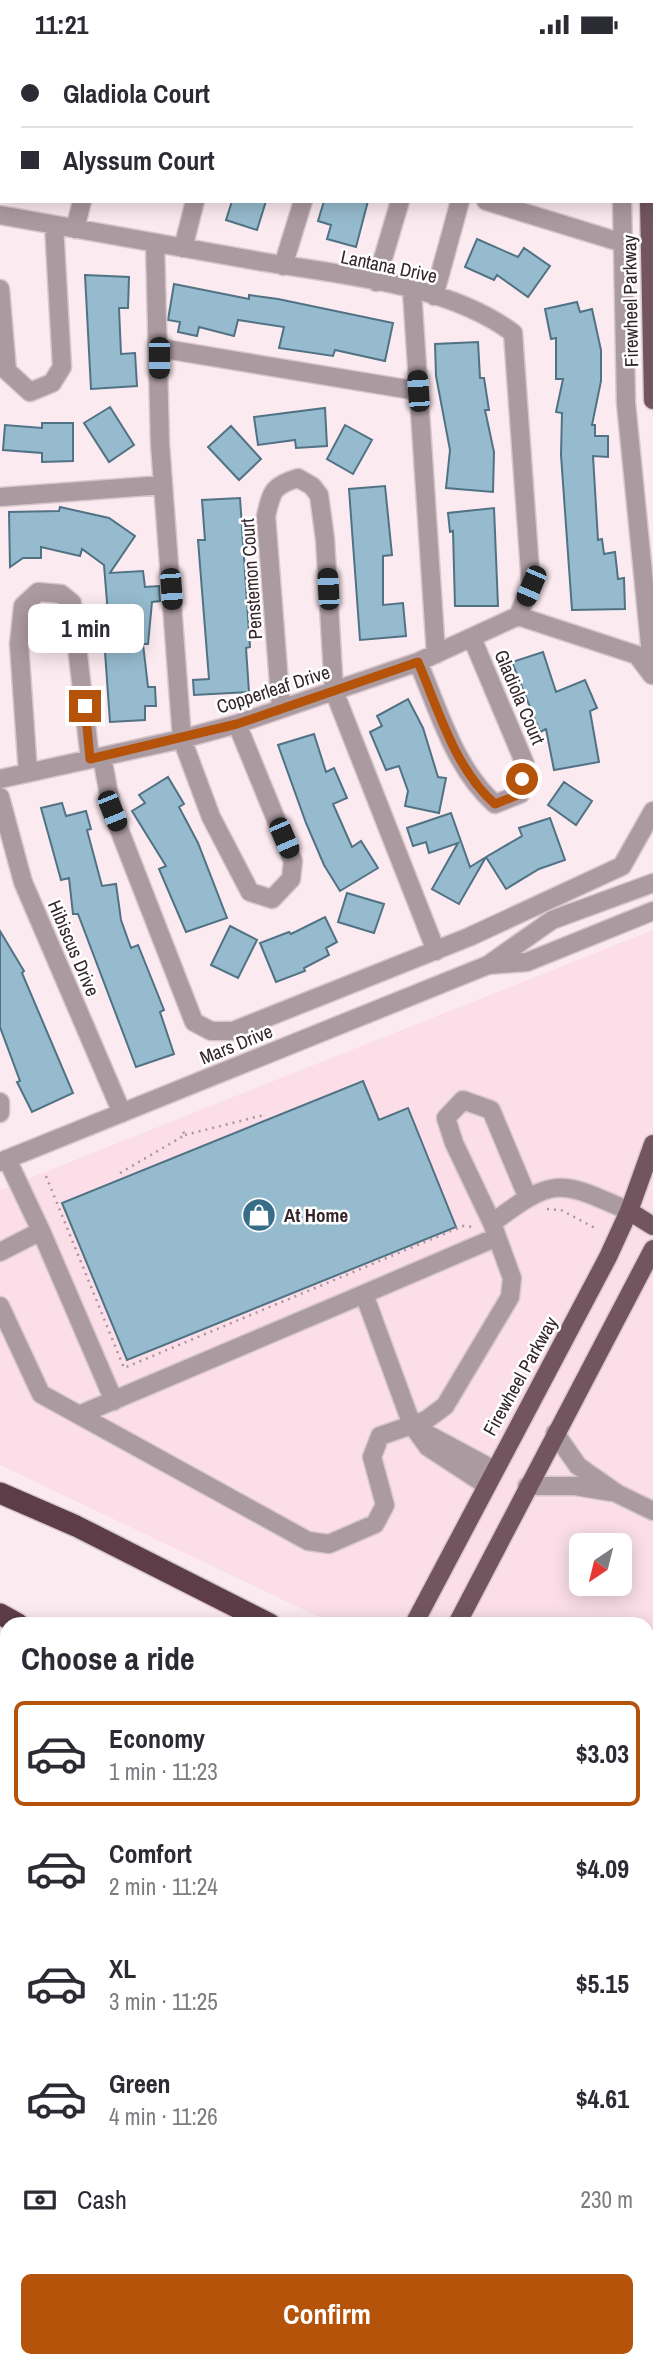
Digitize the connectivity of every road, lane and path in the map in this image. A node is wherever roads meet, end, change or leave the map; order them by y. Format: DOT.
graph roads {
  1 [pos="82,203"];
  2 [pos="194,203"];
  3 [pos="302,203"];
  4 [pos="399,203"];
  5 [pos="459,203"];
  6 [pos="493,203"];
  7 [pos="622,203"];
  8 [pos="649,203"];
  9 [pos="0,215"];
  10 [pos="54,225"];
  11 [pos="75,229"];
  12 [pos="155,243"];
  13 [pos="623,243"];
  14 [pos="183,248"];
  15 [pos="284,266"];
  16 [pos="376,282"];
  17 [pos="0,289"];
  18 [pos="412,291"];
  19 [pos="434,296"];
  20 [pos="159,348"];
  21 [pos="418,391"];
  22 [pos="653,400"];
  23 [pos="163,485"];
  24 [pos="0,497"];
  25 [pos="518,616"];
  26 [pos="472,638"];
  27 [pos="436,654"];
  28 [pos="418,662"];
  29 [pos="653,675"];
  30 [pos="334,691"];
  31 [pos="281,709"];
  32 [pos="237,724"];
  33 [pos="182,739"];
  34 [pos="96,758"];
  35 [pos="29,772"];
  36 [pos="0,779"];
  37 [pos="0,797"];
  38 [pos="653,811"];
  39 [pos="653,883"];
  40 [pos="653,911"];
  41 [pos="436,951"];
  42 [pos="488,965"];
  43 [pos="0,1102"];
  44 [pos="0,1113"];
  45 [pos="122,1113"];
  46 [pos="264,1115"];
  47 [pos="181,1128"];
  48 [pos="185,1135"];
  49 [pos="653,1144"];
  50 [pos="4,1160"];
  51 [pos="120,1173"];
  52 [pos="46,1176"];
  53 [pos="527,1196"];
  54 [pos="543,1209"];
  55 [pos="629,1211"];
  56 [pos="653,1226"];
  57 [pos="595,1228"];
  58 [pos="488,1229"];
  59 [pos="41,1231"];
  60 [pos="653,1249"];
  61 [pos="0,1252"];
  62 [pos="364,1294"];
  63 [pos="0,1306"];
  64 [pos="114,1401"];
  65 [pos="79,1415"];
  66 [pos="412,1425"];
  67 [pos="555,1433"];
  68 [pos="490,1478"];
  69 [pos="527,1486"];
  70 [pos="0,1493"];
  71 [pos="618,1493"];
  72 [pos="653,1511"];
  73 [pos="471,1595"];
  74 [pos="256,1617"];
  75 [pos="418,1617"];
  76 [pos="460,1617"];
  77 [pos="467,1617"];
  1 -- 11 [label="street"];
  2 -- 14 [label="street"];
  3 -- 15 [label="street"];
  4 -- 16 [label="street"];
  5 -- 19 [label="street"];
  6 -- 13 [label="street"];
  7 -- 13 [label="street"];
  8 -- 22 [label="main road, Firewheel Parkway"];
  9 -- 10 [label="street, Lantana Drive"];
  10 -- 11 [label="street, Lantana Drive"];
  10 -- 17 [label="street"];
  11 -- 12 [label="street, Lantana Drive"];
  12 -- 14 [label="street, Lantana Drive"];
  12 -- 20 [label="street"];
  13 -- 29 [label="street"];
  14 -- 15 [label="street, Lantana Drive"];
  15 -- 16 [label="street, Lantana Drive"];
  16 -- 18 [label="street, Lantana Drive"];
  18 -- 19 [label="street, Lantana Drive"];
  18 -- 21 [label="street"];
  19 -- 25 [label="street, Lantana Drive"];
  20 -- 21 [label="street"];
  20 -- 23 [label="street"];
  21 -- 27 [label="street"];
  23 -- 24 [label="street"];
  23 -- 33 [label="street"];
  25 -- 26 [label="street, Copperleaf Drive"];
  25 -- 29 [label="street"];
  26 -- 27 [label="street, Copperleaf Drive"];
  26 -- 28 [label="street, Gladiola Court"];
  27 -- 28 [label="street, Copperleaf Drive"];
  28 -- 30 [label="street, Copperleaf Drive"];
  30 -- 31 [label="street, Copperleaf Drive"];
  30 -- 31 [label="street, Penstemon Court"];
  30 -- 41 [label="street"];
  31 -- 32 [label="street, Copperleaf Drive"];
  32 -- 33 [label="street, Copperleaf Drive"];
  32 -- 33 [label="street"];
  33 -- 34 [label="street, Copperleaf Drive"];
  34 -- 35 [label="street, Copperleaf Drive"];
  34 -- 35 [label="street"];
  34 -- 41 [label="street"];
  35 -- 36 [label="street, Copperleaf Drive"];
  37 -- 45 [label="street, Hibiscus Drive"];
  38 -- 41 [label="street"];
  39 -- 42 [label="street, Mars Drive"];
  40 -- 42 [label="street, Mars Drive"];
  42 -- 45 [label="street, Mars Drive"];
  43 -- 44 [label="street"];
  45 -- 50 [label="street, Mars Drive"];
  46 -- 48 [label="path"];
  47 -- 48 [label="path"];
  48 -- 51 [label="path"];
  49 -- 55 [label="main road, Firewheel Parkway"];
  50 -- 59 [label="street"];
  52 -- 58 [label="path"];
  53 -- 55 [label="street"];
  53 -- 58 [label="street"];
  53 -- 58 [label="street"];
  54 -- 57 [label="path"];
  55 -- 56 [label="main road"];
  55 -- 68 [label="main road, Firewheel Parkway"];
  58 -- 62 [label="street"];
  58 -- 66 [label="street"];
  59 -- 61 [label="street"];
  59 -- 64 [label="street"];
  60 -- 67 [label="main road"];
  62 -- 64 [label="street"];
  62 -- 66 [label="street"];
  63 -- 65 [label="street"];
  64 -- 65 [label="street"];
  65 -- 66 [label="street"];
  66 -- 68 [label="street"];
  67 -- 69 [label="main road"];
  67 -- 71 [label="street"];
  68 -- 75 [label="main road, Firewheel Parkway"];
  69 -- 71 [label="street"];
  69 -- 73 [label="main road"];
  70 -- 74 [label="highway"];
  71 -- 72 [label="street"];
  73 -- 76 [label="main road"];
  73 -- 77 [label="main road"];
}
